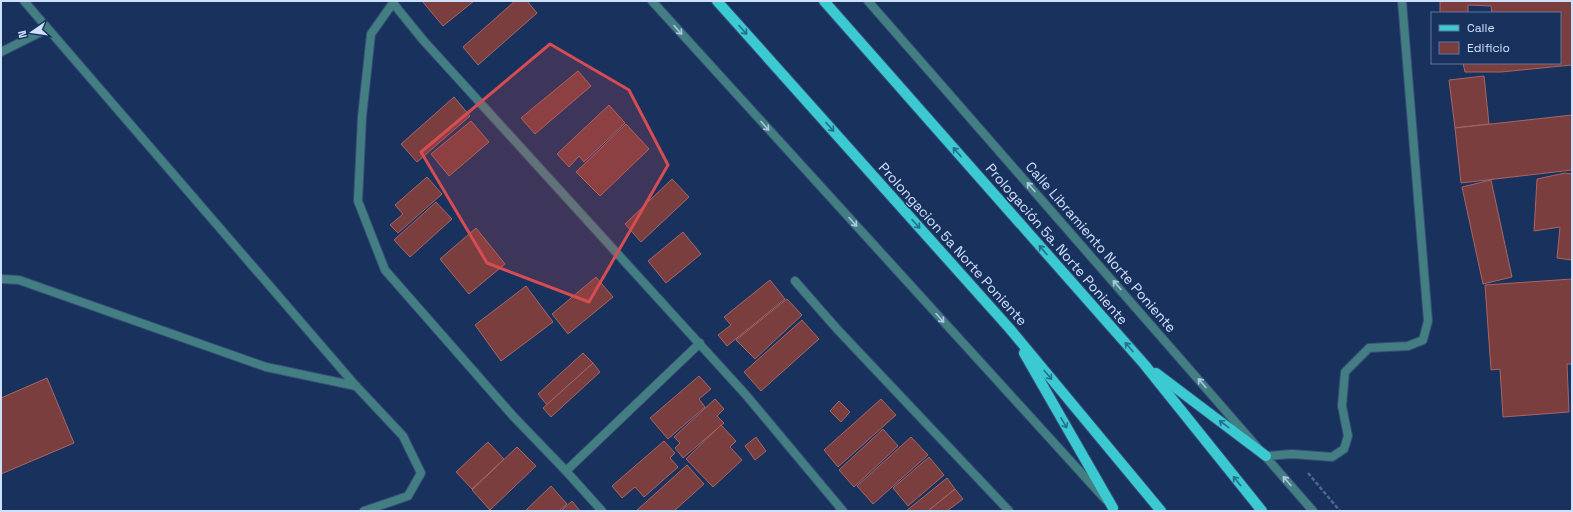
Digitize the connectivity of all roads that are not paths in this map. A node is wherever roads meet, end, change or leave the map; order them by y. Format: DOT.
graph roads {
  1 [pos="24,1"];
  2 [pos="652,1"];
  3 [pos="717,1"];
  4 [pos="824,1"];
  5 [pos="868,1"];
  6 [pos="1402,1"];
  7 [pos="47,29"];
  8 [pos="1,52"];
  9 [pos="1,278"];
  10 [pos="795,281"];
  11 [pos="1010,329"];
  12 [pos="700,343"];
  13 [pos="1144,364"];
  14 [pos="356,386"];
  15 [pos="1266,456"];
  16 [pos="566,471"];
  17 [pos="1114,510"];
  18 [pos="364,511"];
  19 [pos="602,511"];
  20 [pos="843,511"];
  21 [pos="1009,511"];
  22 [pos="1161,511"];
  23 [pos="1262,511"];
  24 [pos="1313,511"];
  1 -- 7 [label="street"];
  2 -- 17 [label="street, one-way"];
  3 -- 11 [label="main road, Prolongacion 5a Norte Poniente, one-way"];
  13 -- 4 [label="main road, Prologación 5a. Norte Poniente, one-way"];
  15 -- 5 [label="street, Calle Libramiento Norte Poniente, one-way"];
  6 -- 15 [label="street"];
  7 -- 8 [label="street"];
  7 -- 14 [label="street"];
  9 -- 14 [label="street"];
  10 -- 21 [label="street"];
  11 -- 17 [label="main road, one-way"];
  11 -- 22 [label="main road, Prolongacion 5a Norte Poniente, one-way"];
  12 -- 16 [label="street"];
  12 -- 16 [label="street"];
  12 -- 20 [label="street"];
  15 -- 13 [label="main road, one-way"];
  23 -- 13 [label="main road, Prologación 5a. Norte Poniente, one-way"];
  14 -- 18 [label="street"];
  24 -- 15 [label="street, Calle Libramiento Norte Poniente, one-way"];
  16 -- 19 [label="street"];
}
